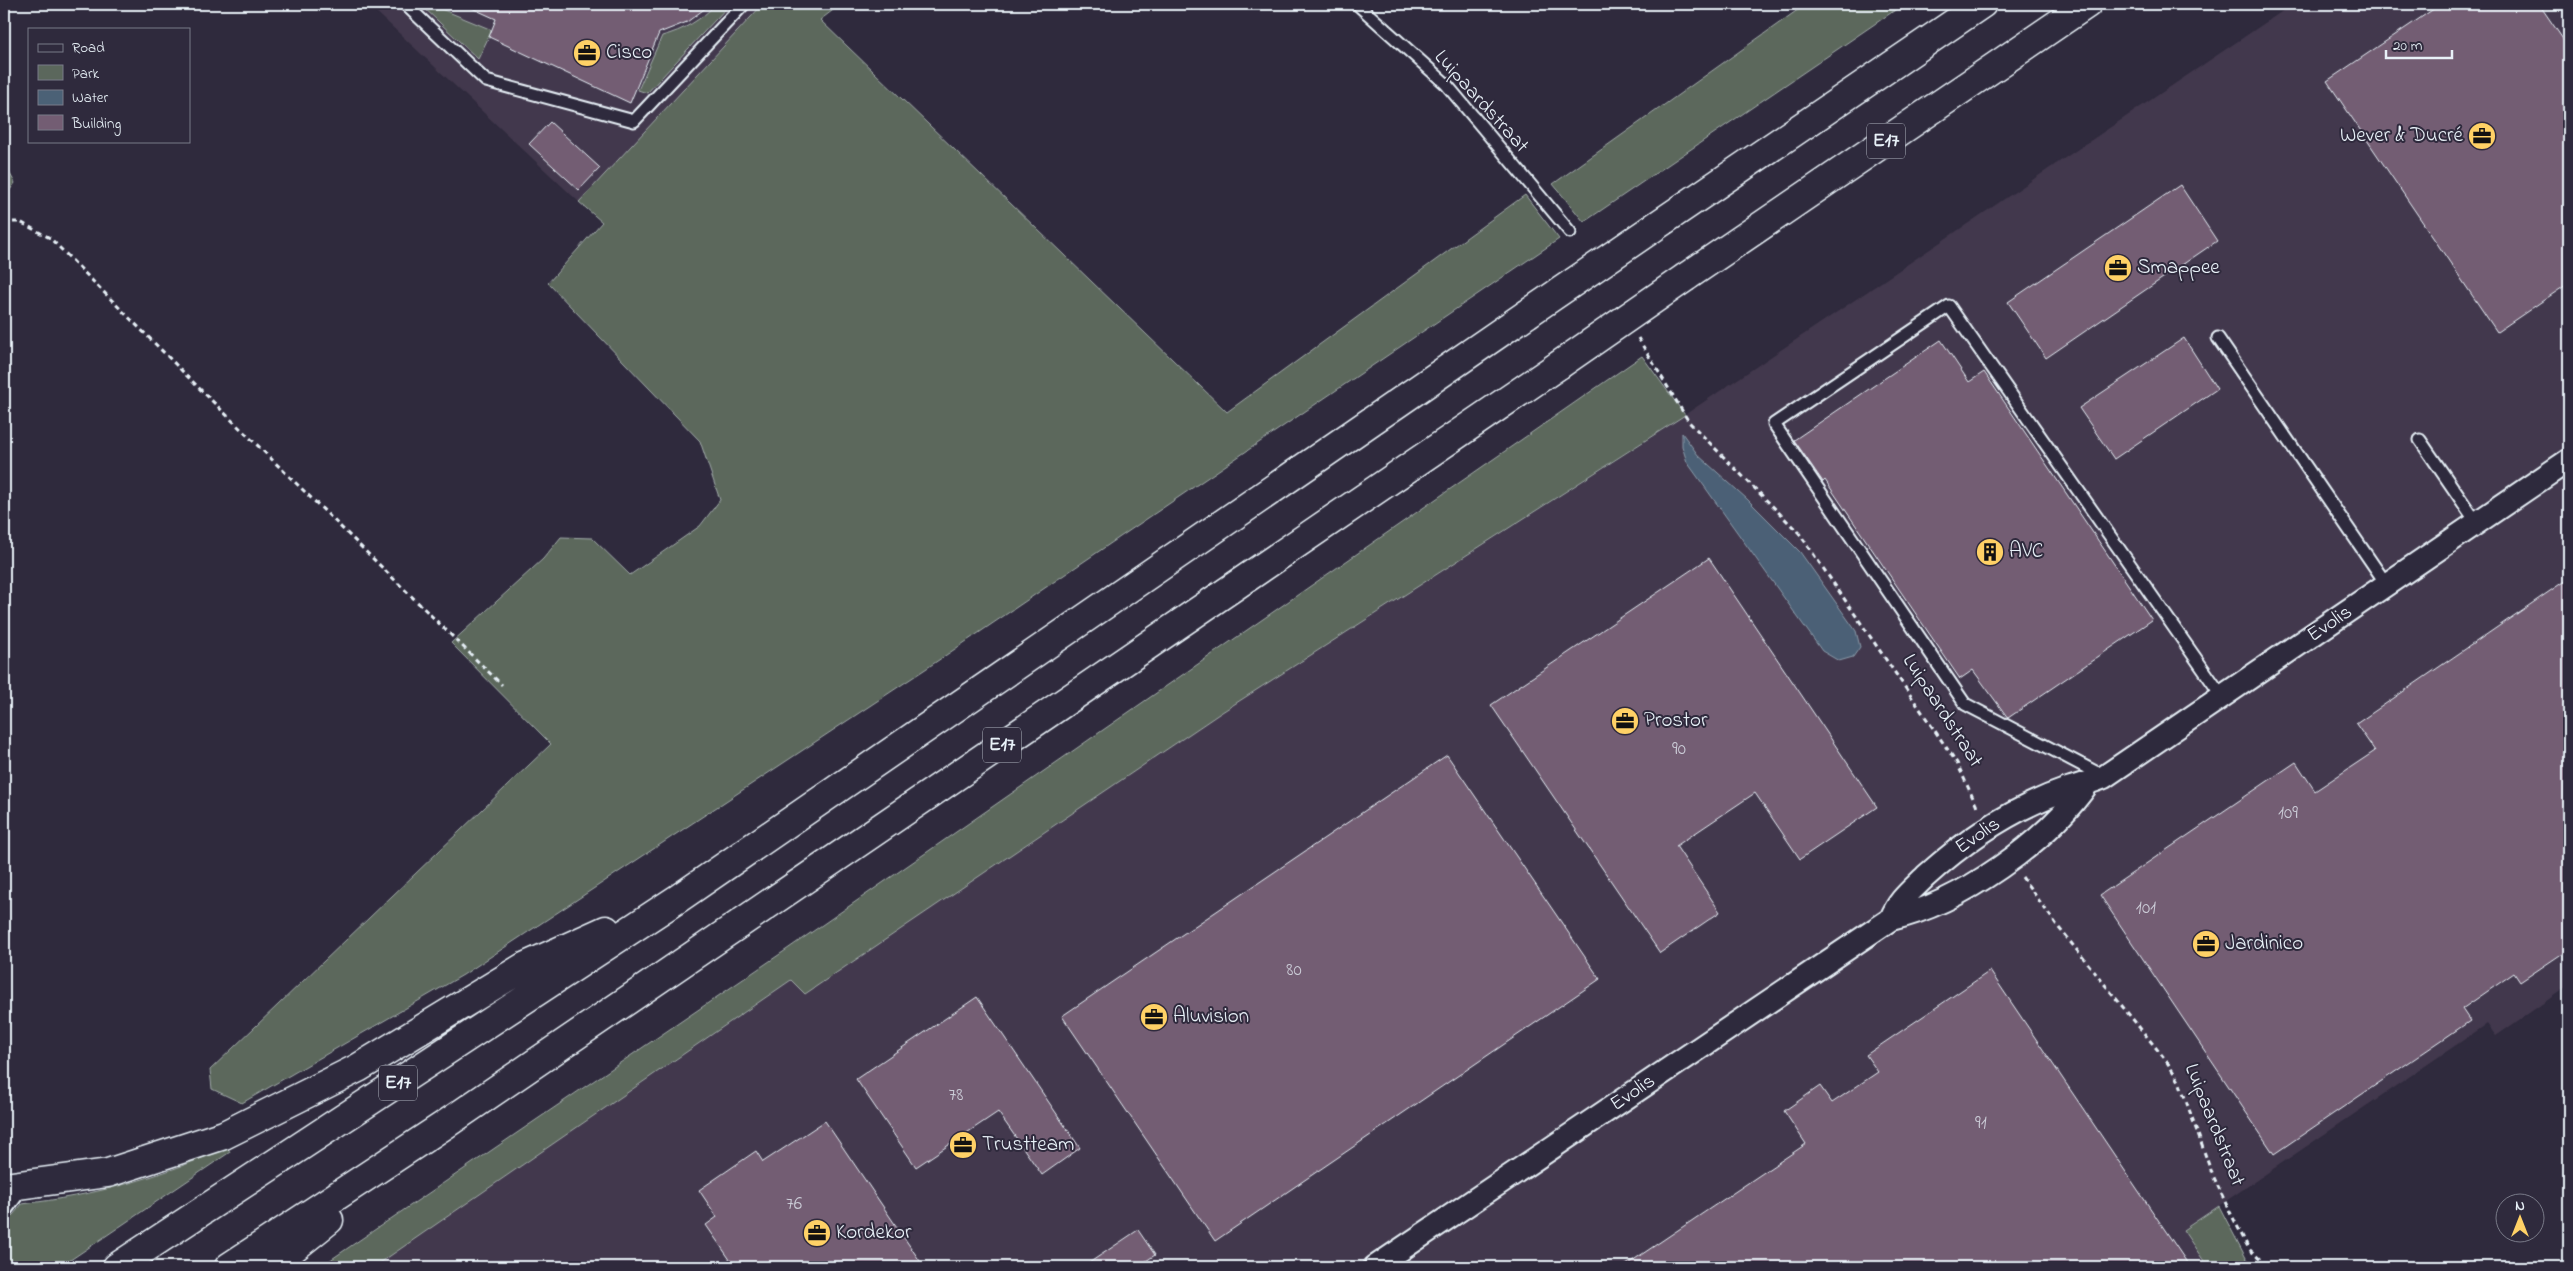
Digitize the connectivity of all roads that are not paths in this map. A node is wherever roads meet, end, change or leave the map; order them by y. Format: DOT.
graph roads {
  1 [pos="405,4"];
  2 [pos="744,4"];
  3 [pos="1357,4"];
  4 [pos="1982,4"];
  5 [pos="2087,4"];
  6 [pos="1570,232"];
  7 [pos="2218,338"];
  8 [pos="2420,440"];
  9 [pos="2569,460"];
  10 [pos="2477,524"];
  11 [pos="2387,585"];
  12 [pos="2222,696"];
  13 [pos="2096,780"];
  14 [pos="679,898"];
  15 [pos="1891,919"];
  16 [pos="446,1124"];
  17 [pos="14,1186"];
  18 [pos="4,1213"];
  19 [pos="117,1267"];
  20 [pos="229,1267"];
  21 [pos="270,1267"];
  22 [pos="1375,1267"];
  1 -- 2 [label="lane"];
  3 -- 6 [label="lane, Luipaardstraat"];
  4 -- 14 [label="highway, E17, bridge"];
  5 -- 16 [label="highway, E17, bridge"];
  7 -- 11 [label="lane"];
  8 -- 10 [label="lane"];
  9 -- 10 [label="street, Evolis"];
  10 -- 11 [label="street, Evolis"];
  11 -- 12 [label="street, Evolis"];
  12 -- 13 [label="street, Evolis"];
  12 -- 13 [label="lane"];
  13 -- 15 [label="street, Evolis"];
  13 -- 15 [label="street, Evolis"];
  14 -- 17 [label="highway"];
  14 -- 19 [label="highway, E17"];
  15 -- 22 [label="street, Evolis"];
  16 -- 20 [label="highway, E17"];
  16 -- 21 [label="highway"];
  17 -- 18 [label="lane"];
}
